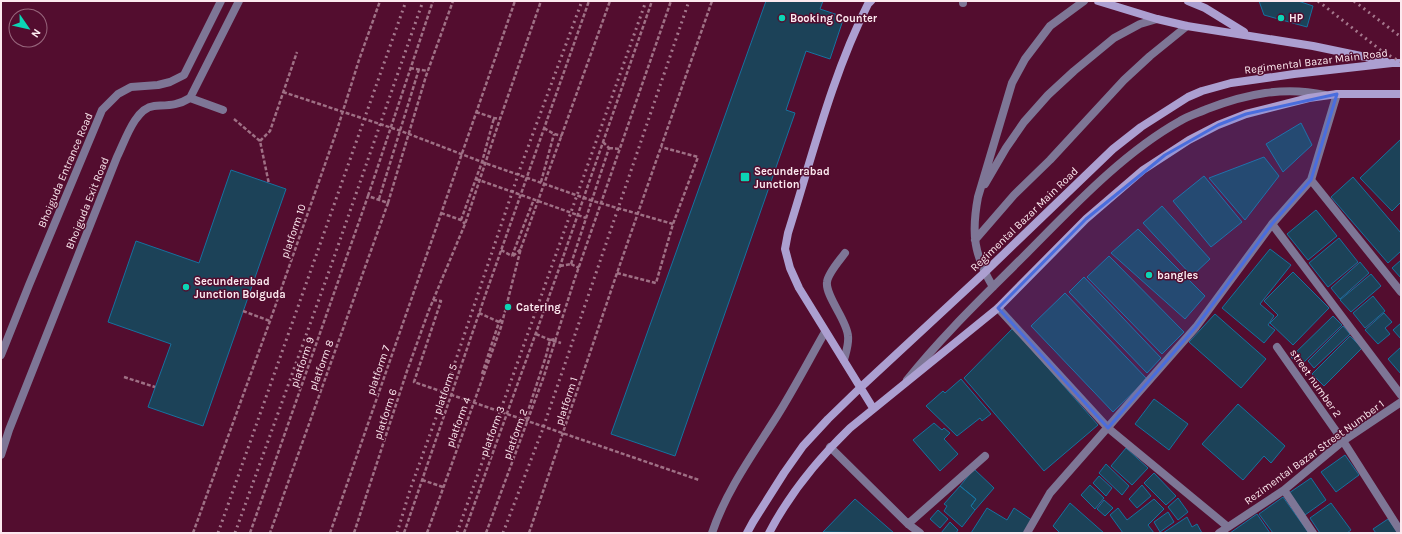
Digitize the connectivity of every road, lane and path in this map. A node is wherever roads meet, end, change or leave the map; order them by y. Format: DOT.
graph roads {
  1 [pos="221,1"];
  2 [pos="239,1"];
  3 [pos="380,1"];
  4 [pos="433,1"];
  5 [pos="453,1"];
  6 [pos="515,1"];
  7 [pos="541,1"];
  8 [pos="588,1"];
  9 [pos="610,1"];
  10 [pos="652,1"];
  11 [pos="671,1"];
  12 [pos="712,1"];
  13 [pos="871,1"];
  14 [pos="1084,1"];
  15 [pos="1098,1"];
  16 [pos="1188,1"];
  17 [pos="1157,19"];
  18 [pos="1187,26"];
  19 [pos="1248,35"];
  20 [pos="298,52"];
  21 [pos="1392,63"];
  22 [pos="1401,63"];
  23 [pos="410,68"];
  24 [pos="419,69"];
  25 [pos="428,71"];
  26 [pos="283,92"];
  27 [pos="1337,94"];
  28 [pos="1401,94"];
  29 [pos="1326,96"];
  30 [pos="190,98"];
  31 [pos="223,110"];
  32 [pos="476,112"];
  33 [pos="494,118"];
  34 [pos="500,119"];
  35 [pos="544,128"];
  36 [pos="401,131"];
  37 [pos="554,134"];
  38 [pos="562,136"];
  39 [pos="260,141"];
  40 [pos="603,142"];
  41 [pos="661,147"];
  42 [pos="610,148"];
  43 [pos="620,149"];
  44 [pos="482,162"];
  45 [pos="476,180"];
  46 [pos="1312,180"];
  47 [pos="541,182"];
  48 [pos="270,184"];
  49 [pos="368,196"];
  50 [pos="978,197"];
  51 [pos="379,199"];
  52 [pos="534,199"];
  53 [pos="593,200"];
  54 [pos="388,203"];
  55 [pos="441,213"];
  56 [pos="586,218"];
  57 [pos="461,220"];
  58 [pos="465,224"];
  59 [pos="673,224"];
  60 [pos="1272,224"];
  61 [pos="975,240"];
  62 [pos="521,248"];
  63 [pos="501,250"];
  64 [pos="845,253"];
  65 [pos="512,256"];
  66 [pos="571,264"];
  67 [pos="560,266"];
  68 [pos="579,268"];
  69 [pos="617,273"];
  70 [pos="984,273"];
  71 [pos="993,287"];
  72 [pos="1401,292"];
  73 [pos="433,300"];
  74 [pos="998,308"];
  75 [pos="243,311"];
  76 [pos="479,313"];
  77 [pos="270,321"];
  78 [pos="500,322"];
  79 [pos="825,332"];
  80 [pos="536,334"];
  81 [pos="550,340"];
  82 [pos="556,340"];
  83 [pos="561,343"];
  84 [pos="1277,347"];
  85 [pos="1,355"];
  86 [pos="844,360"];
  87 [pos="124,377"];
  88 [pos="904,383"];
  89 [pos="155,387"];
  90 [pos="861,387"];
  91 [pos="1401,395"];
  92 [pos="473,402"];
  93 [pos="1401,402"];
  94 [pos="873,408"];
  95 [pos="525,420"];
  96 [pos="1108,428"];
  97 [pos="1343,441"];
  98 [pos="830,447"];
  99 [pos="1,455"];
  100 [pos="985,456"];
  101 [pos="422,480"];
  102 [pos="699,480"];
  103 [pos="1284,490"];
  104 [pos="908,524"];
  105 [pos="1228,527"];
  106 [pos="1401,532"];
  107 [pos="193,533"];
  108 [pos="250,533"];
  109 [pos="270,533"];
  110 [pos="330,533"];
  111 [pos="354,533"];
  112 [pos="404,533"];
  113 [pos="427,533"];
  114 [pos="464,533"];
  115 [pos="486,533"];
  116 [pos="529,533"];
  117 [pos="712,533"];
  118 [pos="747,533"];
  119 [pos="769,533"];
  120 [pos="920,533"];
  121 [pos="1027,533"];
  122 [pos="1219,533"];
  123 [pos="1313,533"];
  1 -- 85 [label="street, Bhoiguda Entrance Road"];
  2 -- 30 [label="street"];
  3 -- 77 [label="path, platform 10"];
  4 -- 23 [label="path, platform 9"];
  5 -- 25 [label="path, platform 8"];
  6 -- 32 [label="path, platform 7"];
  7 -- 34 [label="path, platform 6"];
  8 -- 35 [label="path, platform 5"];
  9 -- 38 [label="path, platform 4"];
  10 -- 40 [label="path, platform 3"];
  11 -- 43 [label="path, platform 2"];
  12 -- 41 [label="path, platform 1"];
  13 -- 79 [label="main road"];
  14 -- 50 [label="street"];
  15 -- 17 [label="main road"];
  16 -- 19 [label="main road"];
  17 -- 18 [label="main road"];
  17 -- 50 [label="street"];
  18 -- 19 [label="main road"];
  18 -- 61 [label="street"];
  19 -- 21 [label="main road"];
  20 -- 26 [label="path"];
  21 -- 22 [label="main road, Regimental Bazar Main Road"];
  21 -- 70 [label="main road, Regimental Bazar Main Road"];
  23 -- 24 [label="path"];
  23 -- 49 [label="path, platform 9"];
  24 -- 25 [label="path"];
  24 -- 36 [label="path"];
  25 -- 54 [label="path, platform 8"];
  26 -- 36 [label="path"];
  26 -- 39 [label="path"];
  27 -- 28 [label="main road"];
  27 -- 29 [label="main road"];
  27 -- 46 [label="street"];
  29 -- 71 [label="street"];
  29 -- 74 [label="main road"];
  30 -- 31 [label="street"];
  30 -- 99 [label="street, Bhoiguda Exit Road"];
  31 -- 39 [label="path"];
  32 -- 33 [label="path"];
  32 -- 55 [label="path, platform 7"];
  33 -- 34 [label="path"];
  33 -- 44 [label="path"];
  34 -- 58 [label="path, platform 6"];
  35 -- 37 [label="path"];
  35 -- 63 [label="path, platform 5"];
  36 -- 44 [label="path"];
  36 -- 51 [label="path"];
  37 -- 38 [label="path"];
  37 -- 47 [label="path"];
  38 -- 62 [label="path, platform 4"];
  39 -- 48 [label="path"];
  40 -- 42 [label="path"];
  40 -- 67 [label="path, platform 3"];
  41 -- 59 [label="path"];
  41 -- 69 [label="path, platform 1"];
  42 -- 43 [label="path"];
  42 -- 53 [label="path"];
  43 -- 68 [label="path, platform 2"];
  44 -- 45 [label="path"];
  44 -- 47 [label="path"];
  45 -- 52 [label="path"];
  45 -- 57 [label="path"];
  46 -- 60 [label="street"];
  46 -- 72 [label="street"];
  47 -- 53 [label="path"];
  49 -- 51 [label="path"];
  49 -- 108 [label="path, platform 9"];
  50 -- 61 [label="street"];
  51 -- 54 [label="path"];
  52 -- 56 [label="path"];
  52 -- 65 [label="path"];
  53 -- 56 [label="path"];
  53 -- 59 [label="path"];
  54 -- 109 [label="path, platform 8"];
  55 -- 57 [label="path"];
  55 -- 110 [label="path, platform 7"];
  56 -- 66 [label="path"];
  57 -- 58 [label="path"];
  58 -- 73 [label="path, platform 6"];
  59 -- 69 [label="path"];
  60 -- 91 [label="street"];
  60 -- 96 [label="street"];
  61 -- 70 [label="street"];
  62 -- 65 [label="path, platform 4"];
  62 -- 78 [label="path, platform 4"];
  63 -- 65 [label="path"];
  63 -- 76 [label="path, platform 5"];
  64 -- 86 [label="street"];
  66 -- 67 [label="path"];
  66 -- 68 [label="path"];
  67 -- 80 [label="path, platform 3"];
  68 -- 82 [label="path, platform 2"];
  69 -- 116 [label="path, platform 1"];
  70 -- 71 [label="street"];
  70 -- 90 [label="main road, Regimental Bazar Main Road"];
  71 -- 88 [label="street"];
  73 -- 92 [label="path"];
  73 -- 111 [label="path, platform 6"];
  74 -- 88 [label="main road"];
  74 -- 96 [label="street"];
  75 -- 77 [label="path"];
  76 -- 78 [label="path"];
  76 -- 101 [label="path, platform 5"];
  77 -- 107 [label="path, platform 10"];
  78 -- 92 [label="path, platform 4"];
  78 -- 113 [label="path, platform 4"];
  79 -- 86 [label="main road"];
  79 -- 117 [label="street"];
  80 -- 81 [label="path"];
  80 -- 114 [label="path, platform 3"];
  81 -- 82 [label="path"];
  81 -- 95 [label="path"];
  82 -- 83 [label="path"];
  82 -- 115 [label="path, platform 2"];
  84 -- 97 [label="street, street number 2"];
  86 -- 90 [label="main road"];
  87 -- 89 [label="path"];
  88 -- 94 [label="main road"];
  90 -- 94 [label="main road"];
  90 -- 118 [label="main road, Regimental Bazar Main Road"];
  92 -- 95 [label="path"];
  92 -- 101 [label="path, platform 4"];
  93 -- 97 [label="street, Rezimental Bazar Street Number 1"];
  94 -- 98 [label="main road"];
  95 -- 102 [label="path"];
  96 -- 105 [label="street"];
  96 -- 121 [label="street"];
  97 -- 103 [label="street, Rezimental Bazar Street Number 1"];
  97 -- 106 [label="street, street number 2"];
  98 -- 104 [label="street"];
  98 -- 119 [label="main road"];
  100 -- 104 [label="street"];
  101 -- 112 [label="path, platform 5"];
  103 -- 105 [label="street, Rezimental Bazar Street Number 1"];
  103 -- 123 [label="street"];
  104 -- 120 [label="street"];
  105 -- 122 [label="street, Rezimental Bazar Street Number 1"];
}
